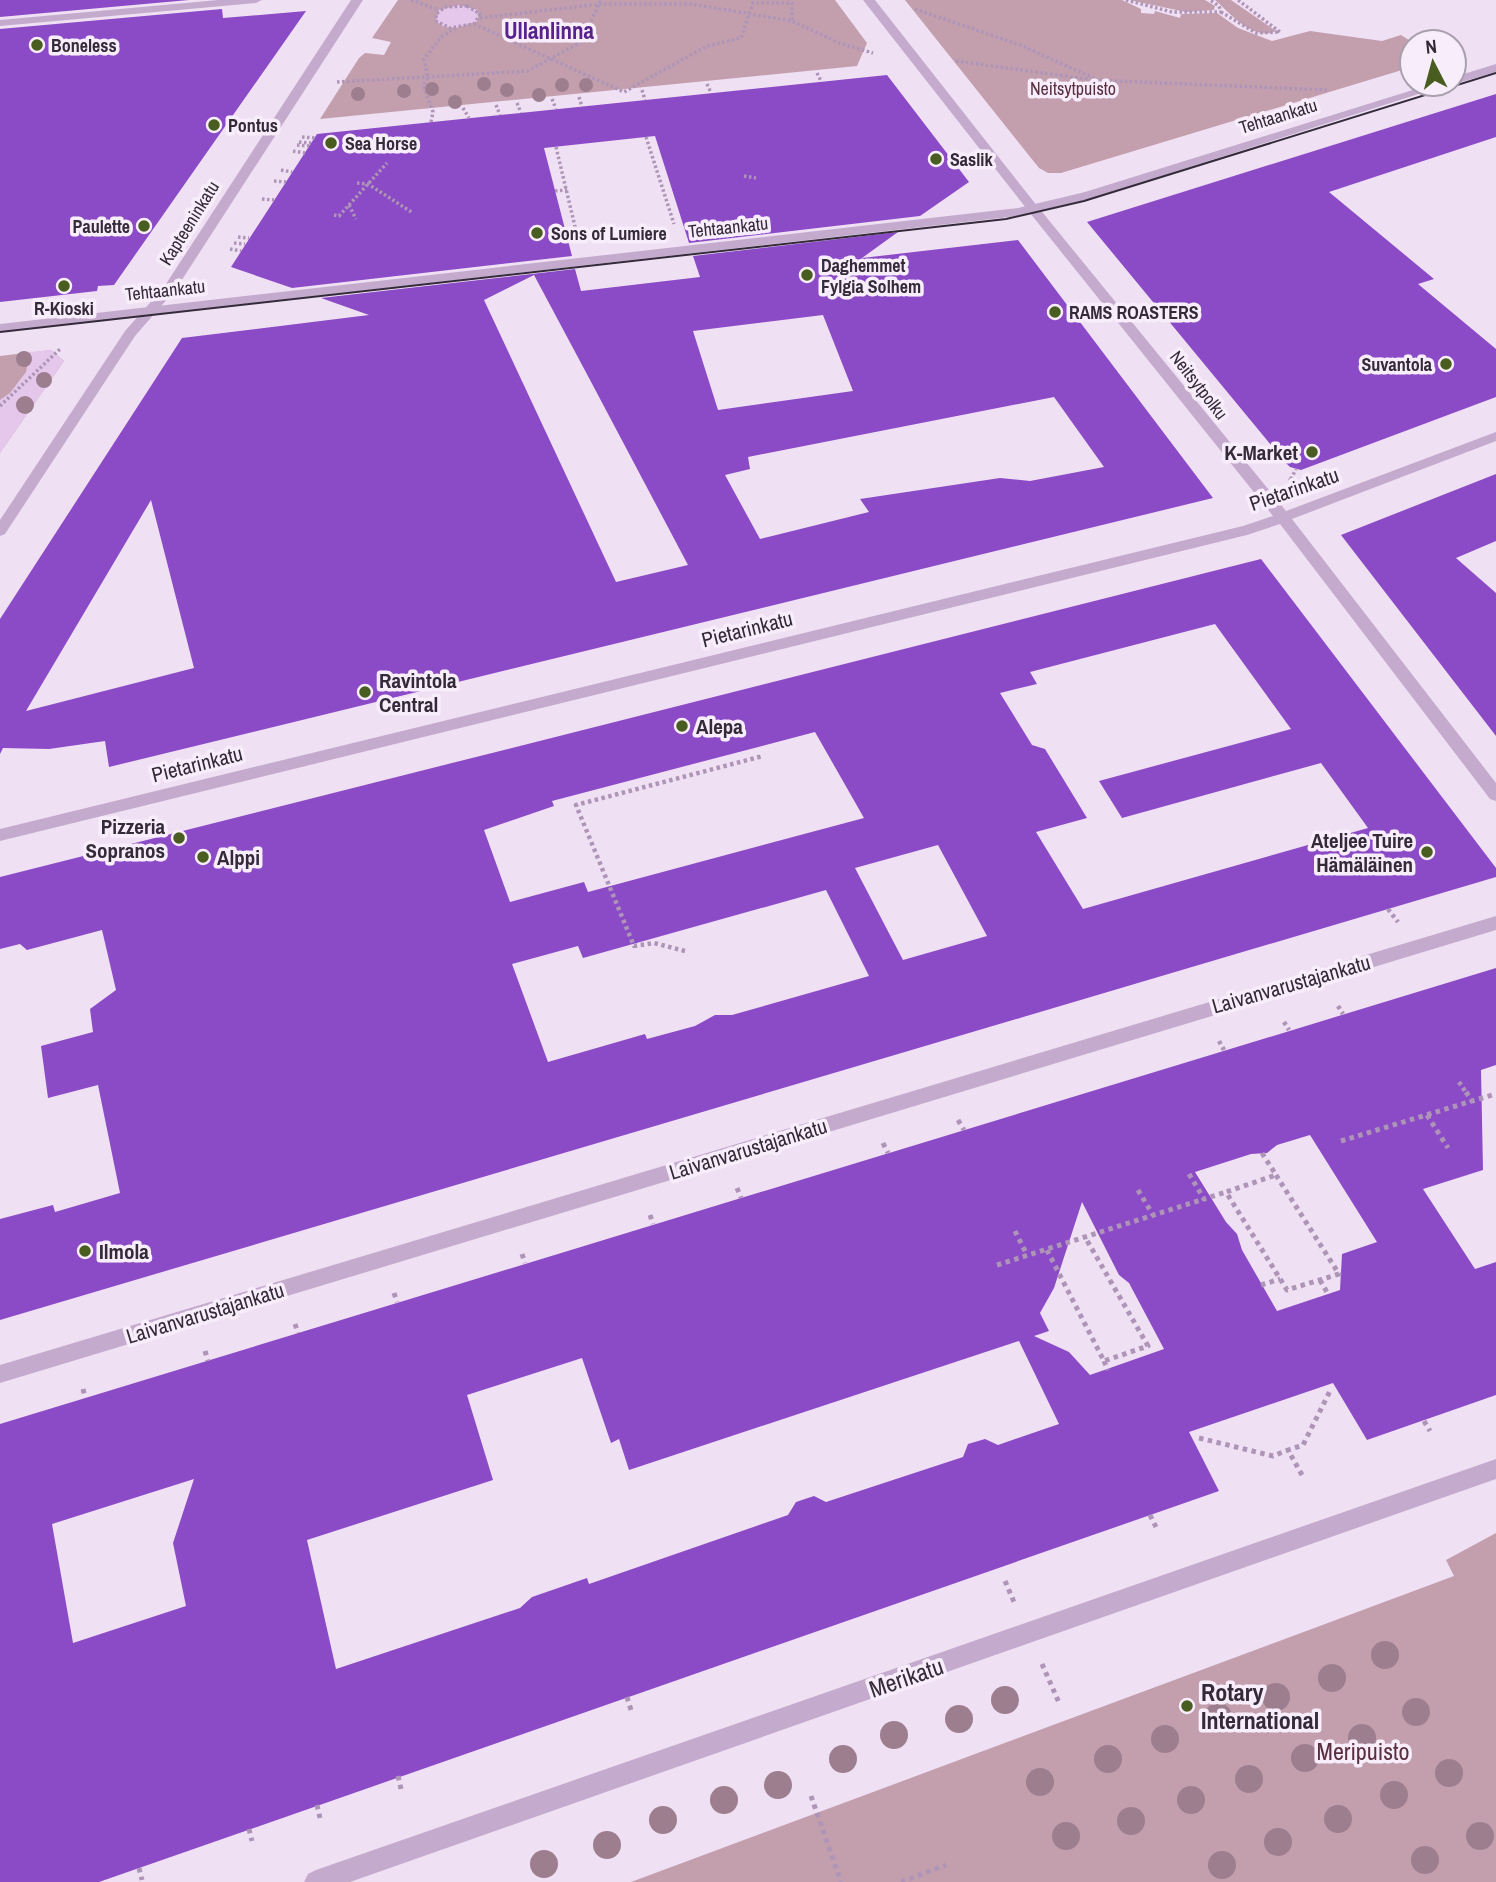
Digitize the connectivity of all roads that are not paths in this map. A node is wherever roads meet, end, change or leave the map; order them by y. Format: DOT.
graph roads {
  1 [pos="256,0"];
  2 [pos="357,0"];
  3 [pos="869,0"];
  4 [pos="0,23"];
  5 [pos="1496,68"];
  6 [pos="1468,77"];
  7 [pos="1399,98"];
  8 [pos="1033,209"];
  9 [pos="150,311"];
  10 [pos="0,328"];
  11 [pos="1496,436"];
  12 [pos="1283,518"];
  13 [pos="0,531"];
  14 [pos="1496,795"];
  15 [pos="0,835"];
  16 [pos="1496,923"];
  17 [pos="0,1374"];
  18 [pos="1496,1469"];
  19 [pos="316,1882"];
  1 -- 4 [label="street"];
  2 -- 9 [label="street, Kapteeninkatu"];
  3 -- 8 [label="street, Neitsytpolku"];
  5 -- 6 [label="street"];
  7 -- 8 [label="street, Tehtaankatu"];
  8 -- 9 [label="street, Tehtaankatu"];
  8 -- 12 [label="street, Neitsytpolku"];
  9 -- 10 [label="street, Tehtaankatu"];
  9 -- 13 [label="street, Kapteeninkatu"];
  11 -- 12 [label="street, Pietarinkatu"];
  12 -- 14 [label="street, Neitsytpolku"];
  12 -- 15 [label="street, Pietarinkatu"];
  16 -- 17 [label="street, Laivanvarustajankatu"];
  18 -- 19 [label="street, Merikatu"];
}
